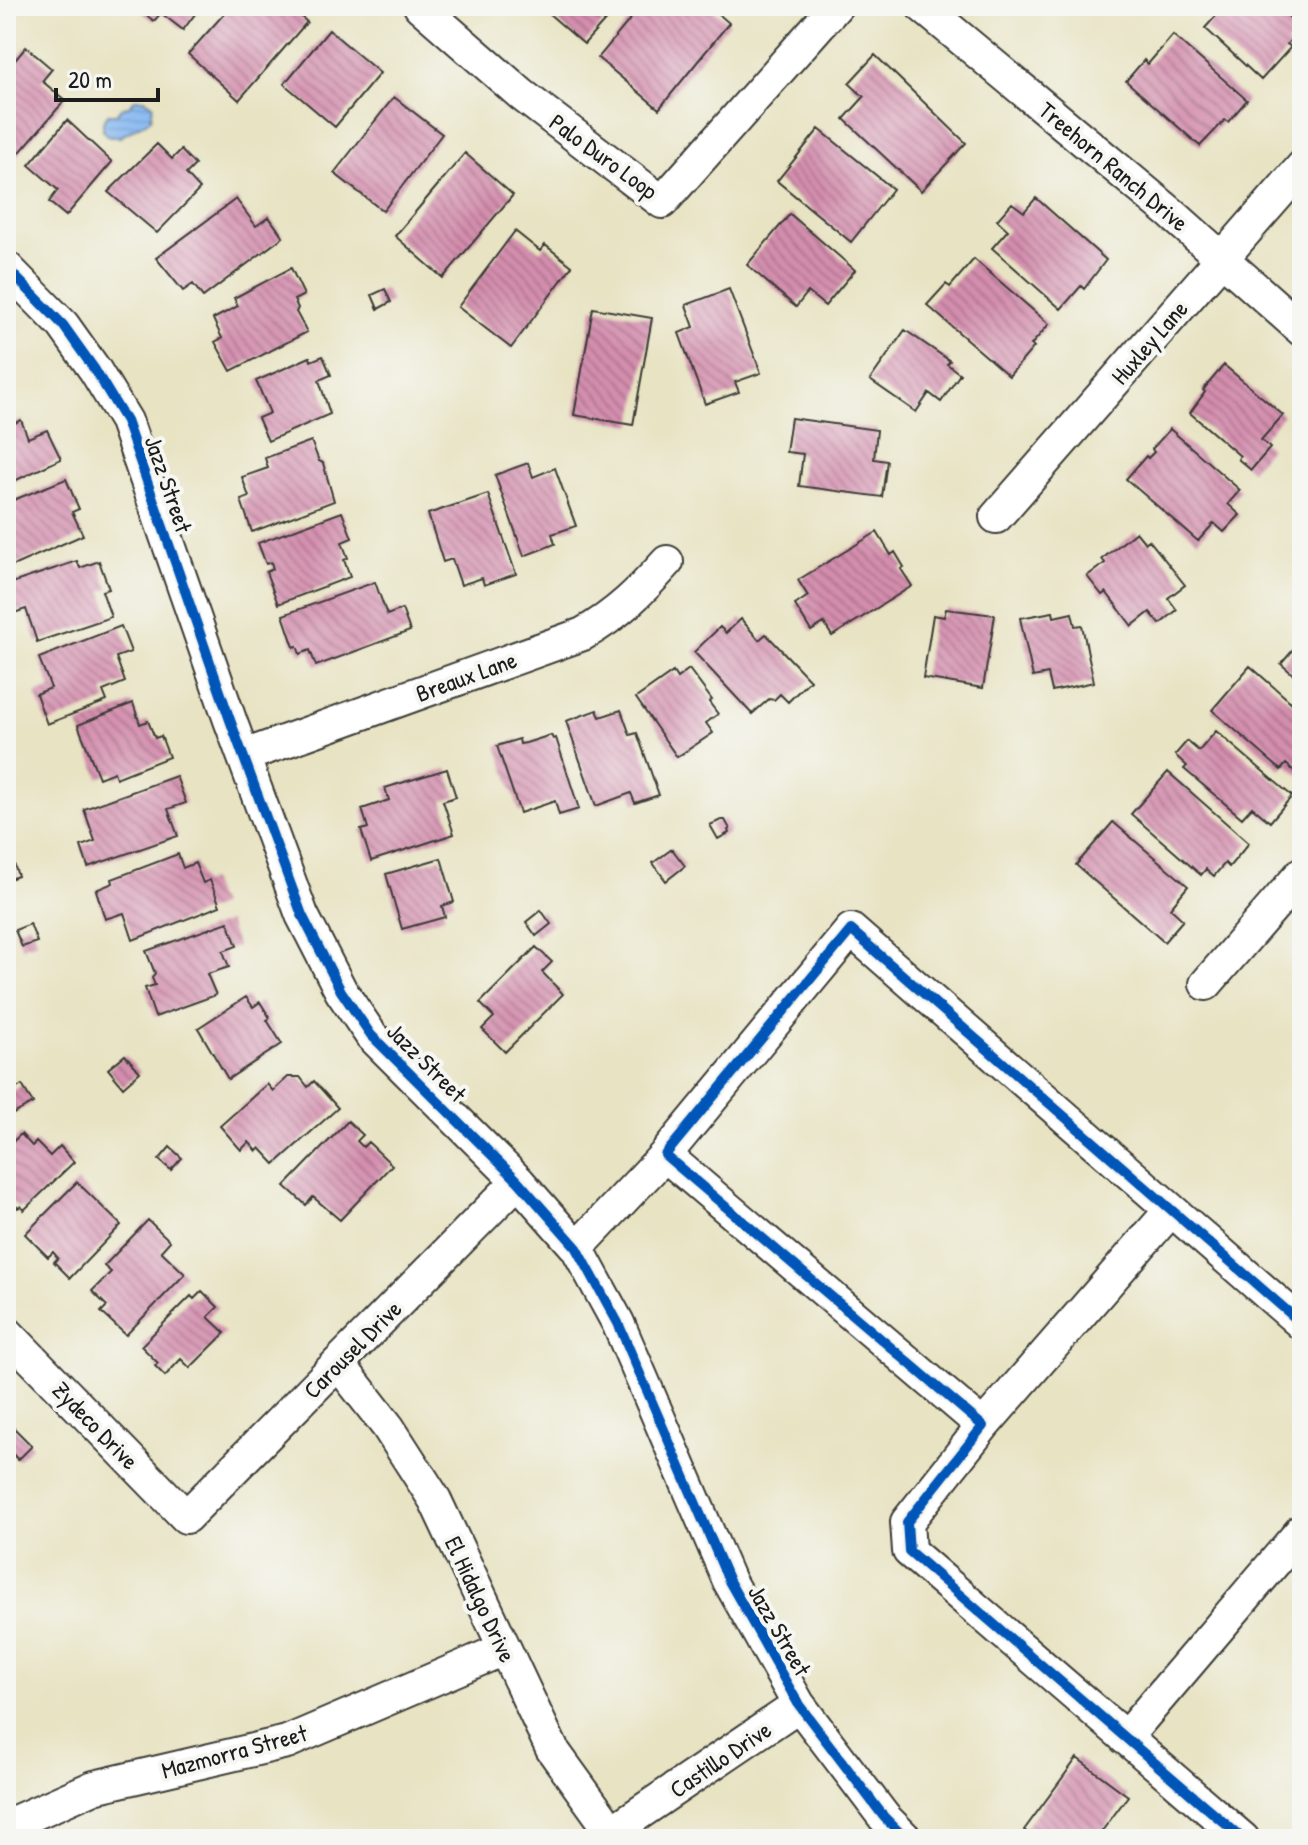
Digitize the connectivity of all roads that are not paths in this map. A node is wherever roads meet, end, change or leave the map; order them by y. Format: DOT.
graph roads {
  1 [pos="420,6"];
  2 [pos="836,6"];
  3 [pos="922,6"];
  4 [pos="1302,167"];
  5 [pos="1222,258"];
  6 [pos="6,267"];
  7 [pos="1302,330"];
  8 [pos="996,517"];
  9 [pos="667,562"];
  10 [pos="244,756"];
  11 [pos="1302,873"];
  12 [pos="1206,984"];
  13 [pos="665,1155"];
  14 [pos="518,1181"];
  15 [pos="1171,1210"];
  16 [pos="577,1248"];
  17 [pos="1302,1324"];
  18 [pos="6,1332"];
  19 [pos="338,1363"];
  20 [pos="983,1426"];
  21 [pos="186,1517"];
  22 [pos="1302,1530"];
  23 [pos="504,1649"];
  24 [pos="799,1705"];
  25 [pos="1125,1738"];
  26 [pos="6,1826"];
  27 [pos="1225,1833"];
  28 [pos="610,1837"];
  29 [pos="906,1839"];
  1 -- 2 [label="street, Palo Duro Loop"];
  3 -- 5 [label="street, Treehorn Ranch Drive"];
  4 -- 5 [label="street, Huxley Lane"];
  5 -- 7 [label="street, Treehorn Ranch Drive"];
  5 -- 8 [label="street, Huxley Lane"];
  6 -- 10 [label="street, Jazz Street"];
  9 -- 10 [label="street, Breaux Lane"];
  10 -- 14 [label="street, Jazz Street"];
  11 -- 12 [label="street"];
  13 -- 15 [label="street"];
  13 -- 16 [label="street"];
  13 -- 20 [label="street"];
  14 -- 16 [label="street, Jazz Street"];
  14 -- 19 [label="street, Carousel Drive"];
  15 -- 17 [label="street"];
  15 -- 20 [label="street"];
  16 -- 24 [label="street, Jazz Street"];
  18 -- 21 [label="street, Zydeco Drive"];
  19 -- 21 [label="street, Carousel Drive"];
  19 -- 23 [label="street, El Hidalgo Drive"];
  20 -- 25 [label="street"];
  22 -- 25 [label="street"];
  23 -- 26 [label="street, Mazmorra Street"];
  23 -- 28 [label="street, El Hidalgo Drive"];
  24 -- 28 [label="street, Castillo Drive"];
  24 -- 29 [label="street, Jazz Street"];
  25 -- 27 [label="street"];
}
